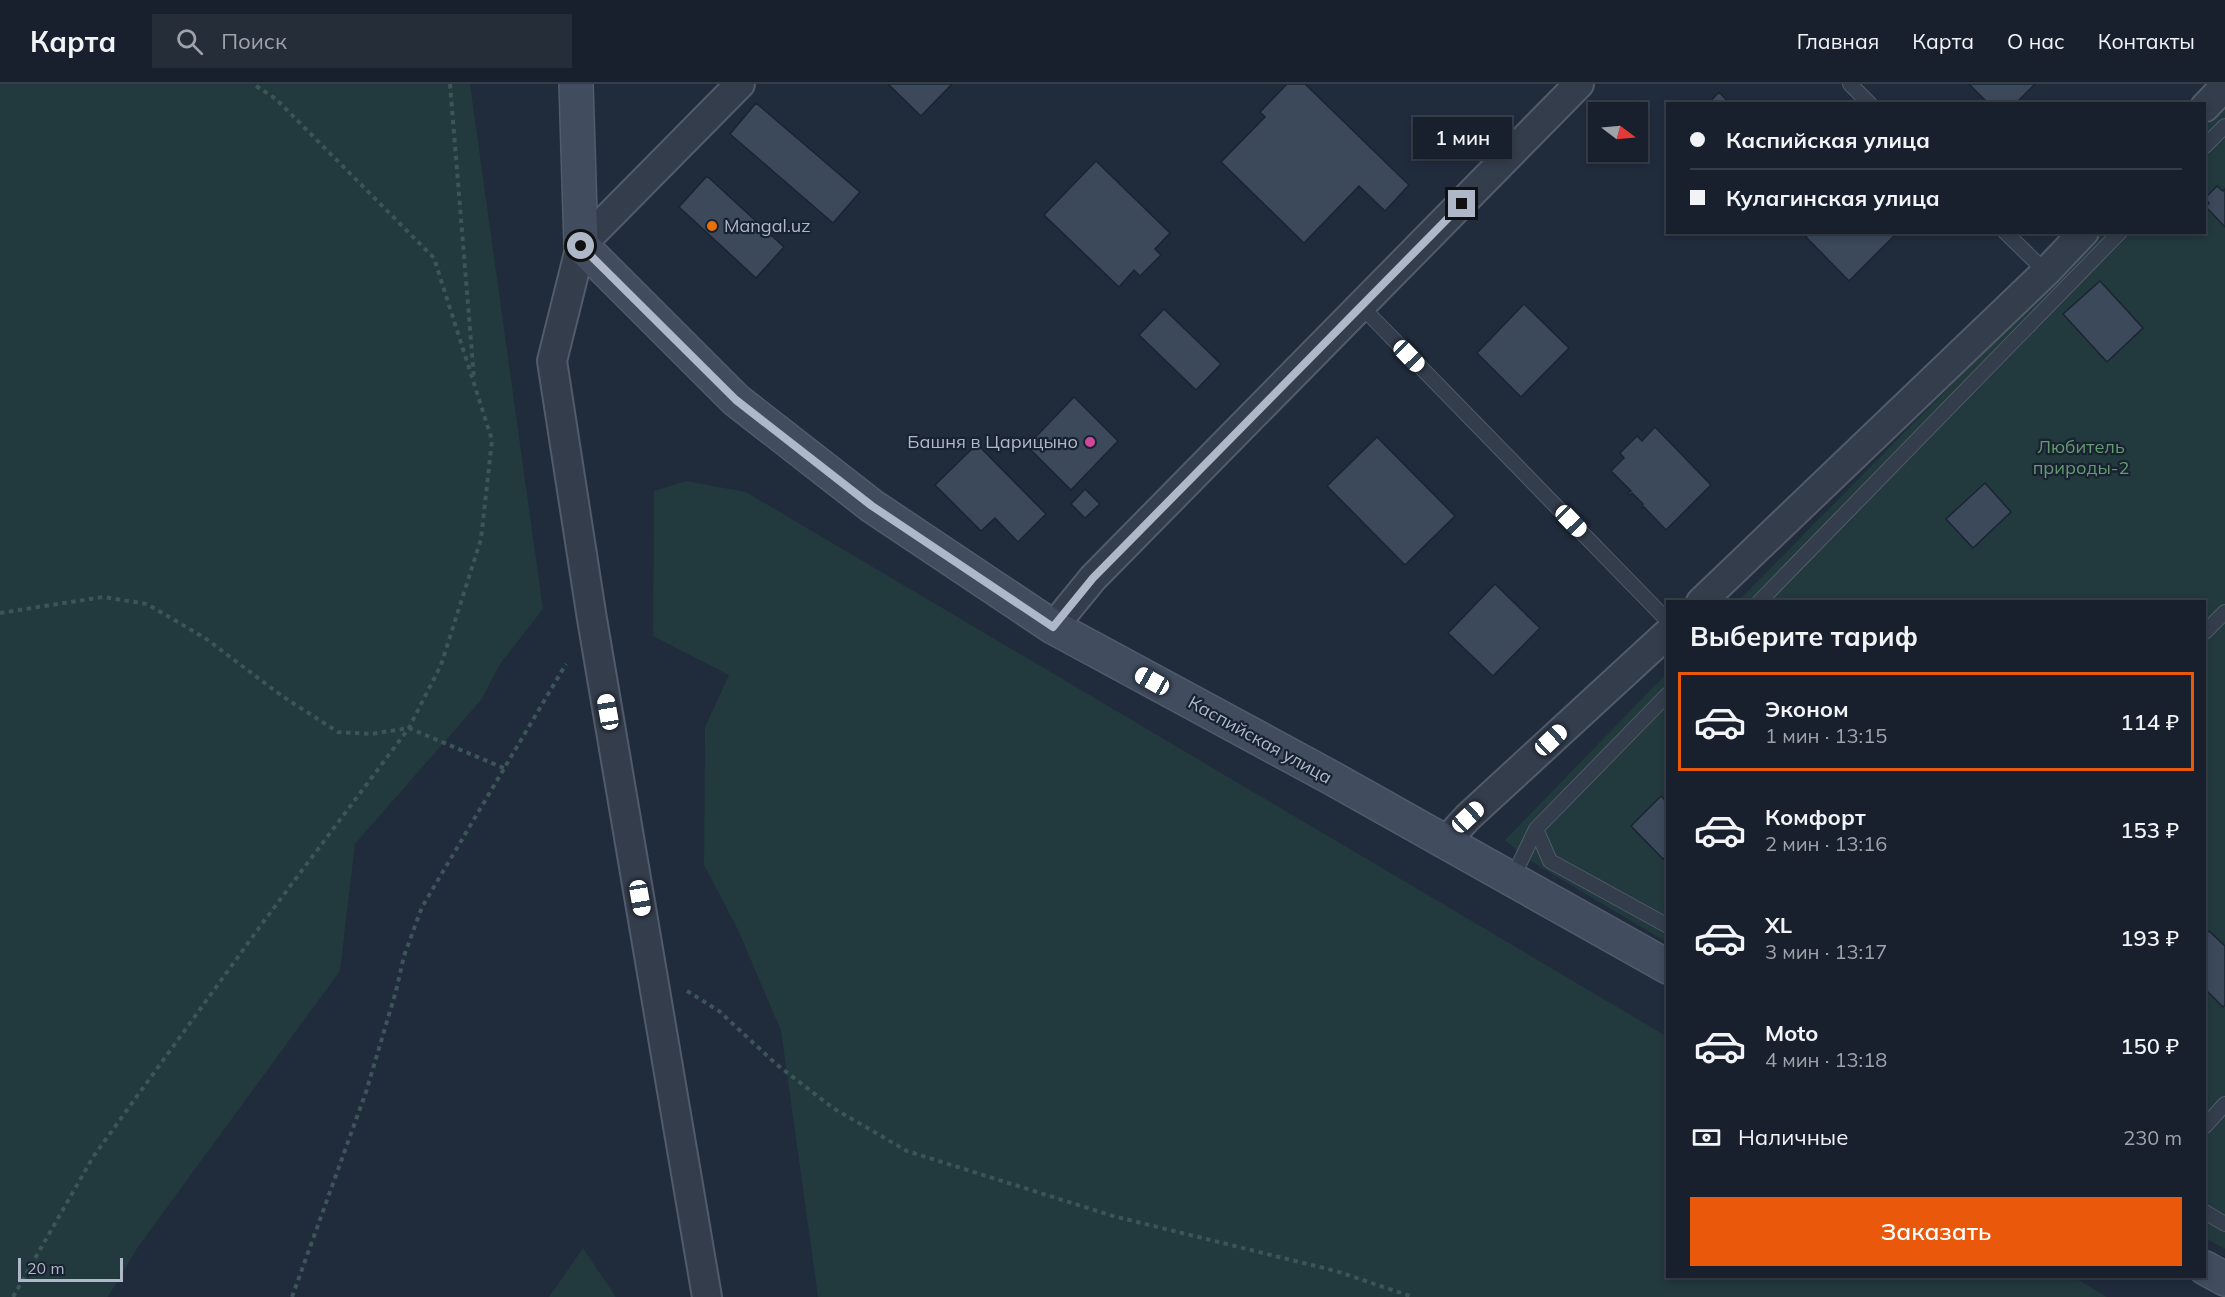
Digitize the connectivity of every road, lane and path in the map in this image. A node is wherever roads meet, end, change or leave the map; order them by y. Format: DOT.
graph roads {
  1 [pos="253,84"];
  2 [pos="450,84"];
  3 [pos="576,84"];
  4 [pos="740,84"];
  5 [pos="1579,84"];
  6 [pos="1850,84"];
  7 [pos="2225,86"];
  8 [pos="1868,102"];
  9 [pos="2206,106"];
  10 [pos="2225,126"];
  11 [pos="2206,145"];
  12 [pos="2007,234"];
  13 [pos="2082,234"];
  14 [pos="2118,234"];
  15 [pos="581,246"];
  16 [pos="2046,272"];
  17 [pos="1361,306"];
  18 [pos="475,387"];
  19 [pos="1703,600"];
  20 [pos="1761,600"];
  21 [pos="2225,612"];
  22 [pos="0,613"];
  23 [pos="592,619"];
  24 [pos="1666,619"];
  25 [pos="1053,627"];
  26 [pos="2206,631"];
  27 [pos="1666,635"];
  28 [pos="1666,696"];
  29 [pos="409,728"];
  30 [pos="506,769"];
  31 [pos="1536,829"];
  32 [pos="1445,842"];
  33 [pos="1512,879"];
  34 [pos="1666,925"];
  35 [pos="1666,966"];
  36 [pos="652,968"];
  37 [pos="2225,1104"];
  38 [pos="2206,1125"];
  39 [pos="2206,1213"];
  40 [pos="2225,1224"];
  41 [pos="2206,1269"];
  42 [pos="2225,1279"];
  43 [pos="13,1297"];
  44 [pos="292,1297"];
  45 [pos="707,1297"];
  46 [pos="1413,1297"];
  1 -- 18 [label="path"];
  2 -- 18 [label="path"];
  3 -- 15 [label="street"];
  4 -- 15 [label="street"];
  5 -- 17 [label="street"];
  6 -- 8 [label="lane"];
  7 -- 9 [label="street"];
  10 -- 11 [label="lane"];
  12 -- 16 [label="lane"];
  13 -- 16 [label="street"];
  14 -- 20 [label="lane"];
  15 -- 23 [label="street"];
  15 -- 25 [label="street, Каспийская улица"];
  16 -- 19 [label="street"];
  17 -- 24 [label="lane"];
  17 -- 25 [label="street"];
  18 -- 29 [label="path"];
  21 -- 26 [label="lane"];
  22 -- 29 [label="path"];
  23 -- 30 [label="path"];
  23 -- 36 [label="street"];
  25 -- 32 [label="street, Каспийская улица"];
  27 -- 32 [label="street"];
  28 -- 31 [label="lane"];
  29 -- 30 [label="path"];
  29 -- 43 [label="path"];
  30 -- 44 [label="path"];
  31 -- 33 [label="lane"];
  31 -- 34 [label="lane"];
  32 -- 33 [label="street, Каспийская улица"];
  33 -- 35 [label="street, Каспийская улица"];
  36 -- 45 [label="street"];
  36 -- 46 [label="path"];
  37 -- 38 [label="lane"];
  39 -- 40 [label="lane"];
  41 -- 42 [label="street"];
}
